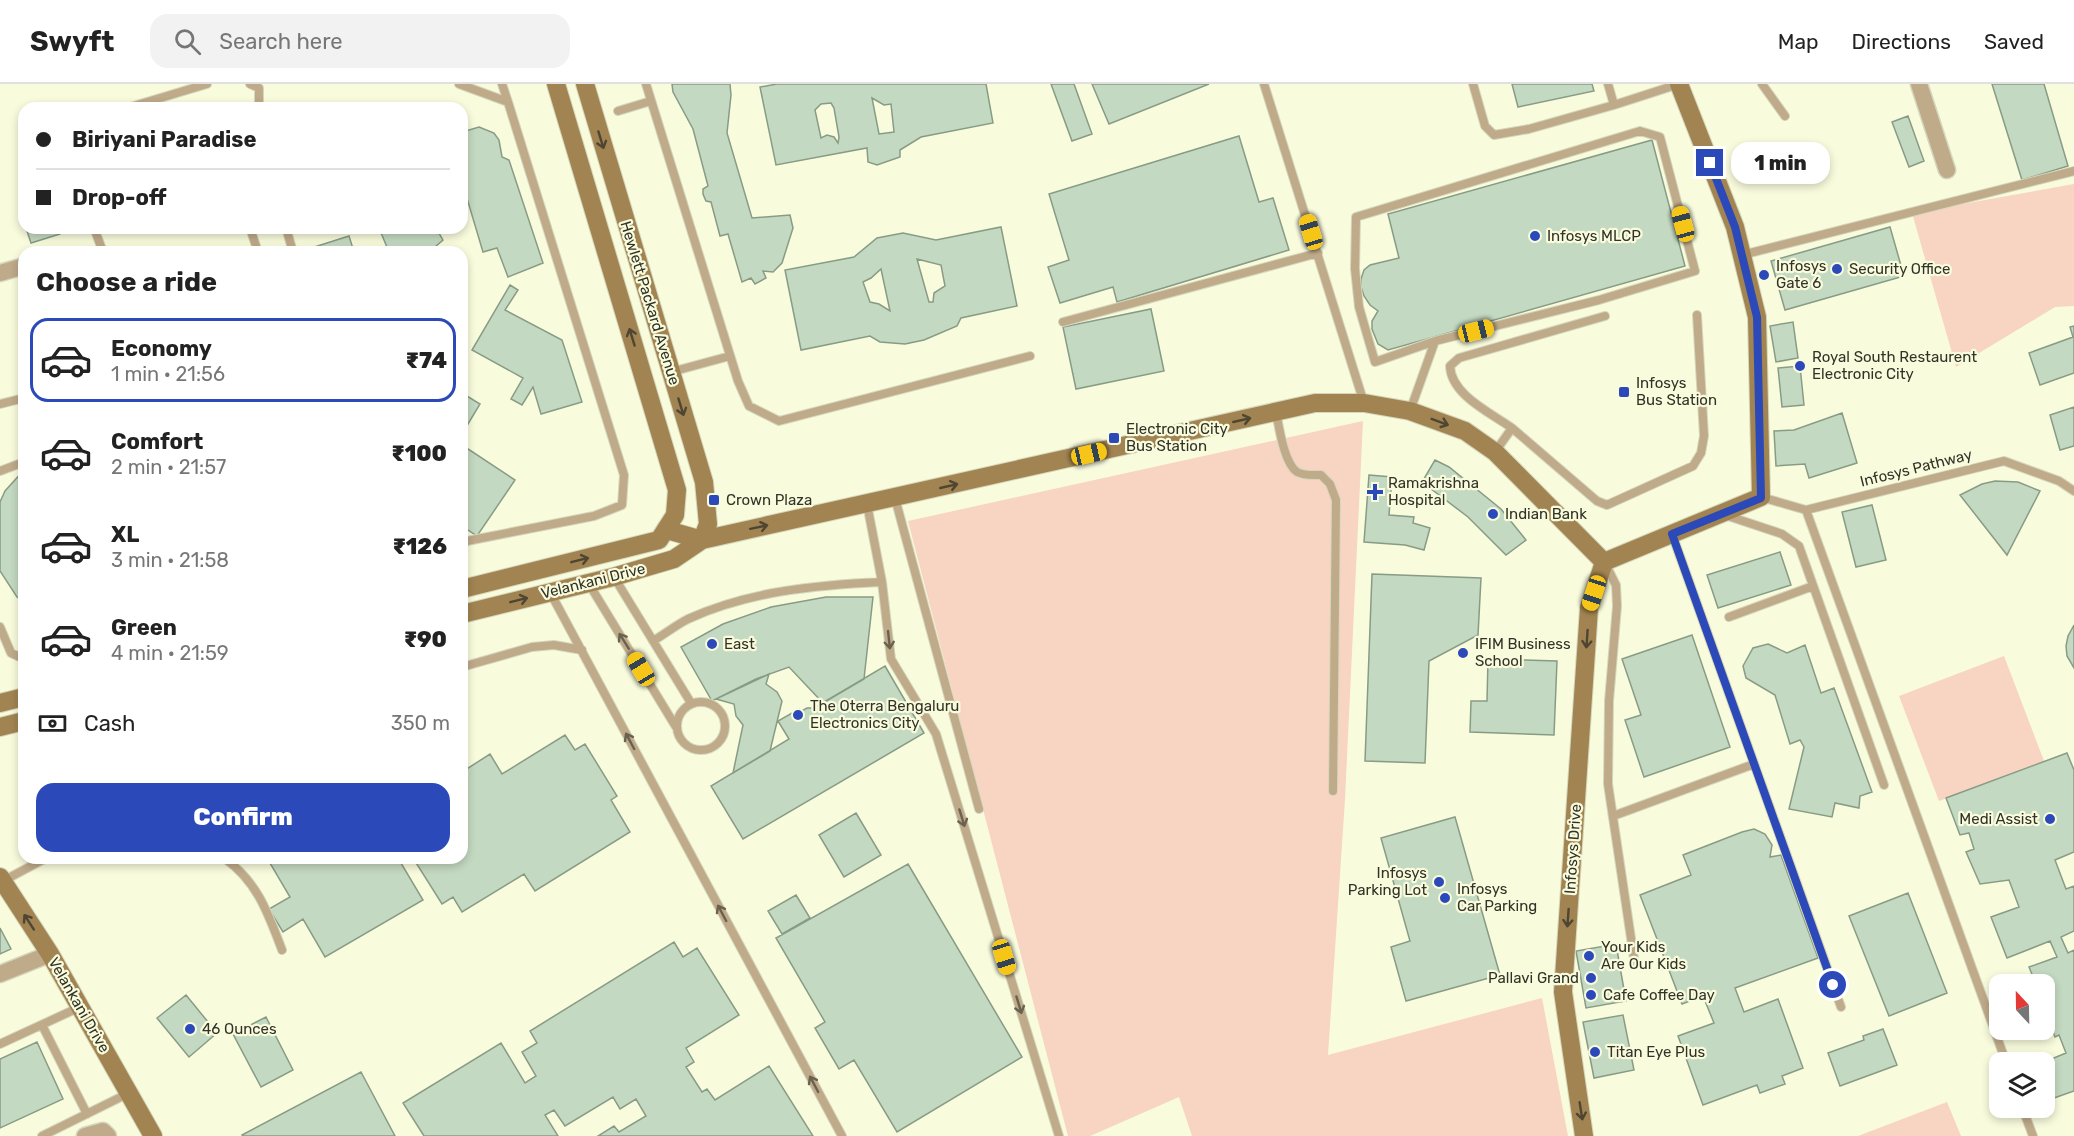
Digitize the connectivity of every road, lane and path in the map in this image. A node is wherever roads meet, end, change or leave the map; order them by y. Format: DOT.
graph roads {
  1 [pos="207,84"];
  2 [pos="459,84"];
  3 [pos="502,84"];
  4 [pos="556,84"];
  5 [pos="585,84"];
  6 [pos="646,84"];
  7 [pos="1264,84"];
  8 [pos="1473,84"];
  9 [pos="1608,84"];
  10 [pos="1679,84"];
  11 [pos="1762,84"];
  12 [pos="1919,84"];
  13 [pos="257,85"];
  14 [pos="651,100"];
  15 [pos="147,102"];
  16 [pos="258,102"];
  17 [pos="508,102"];
  18 [pos="1614,105"];
  19 [pos="618,111"];
  20 [pos="1785,116"];
  21 [pos="1947,170"];
  22 [pos="2074,171"];
  23 [pos="1318,253"];
  24 [pos="1742,255"];
  25 [pos="18,268"];
  26 [pos="0,273"];
  27 [pos="1697,315"];
  28 [pos="1605,316"];
  29 [pos="1063,322"];
  30 [pos="1435,341"];
  31 [pos="730,356"];
  32 [pos="1030,356"];
  33 [pos="671,372"];
  34 [pos="18,400"];
  35 [pos="1364,403"];
  36 [pos="0,404"];
  37 [pos="1410,411"];
  38 [pos="1276,412"];
  39 [pos="1512,428"];
  40 [pos="1495,452"];
  41 [pos="18,464"];
  42 [pos="0,471"];
  43 [pos="2074,491"];
  44 [pos="895,498"];
  45 [pos="1761,498"];
  46 [pos="867,504"];
  47 [pos="1806,510"];
  48 [pos="1722,514"];
  49 [pos="671,523"];
  50 [pos="705,532"];
  51 [pos="1672,534"];
  52 [pos="468,541"];
  53 [pos="1604,562"];
  54 [pos="613,577"];
  55 [pos="882,582"];
  56 [pos="588,583"];
  57 [pos="1813,586"];
  58 [pos="468,588"];
  59 [pos="550,592"];
  60 [pos="468,612"];
  61 [pos="1729,616"];
  62 [pos="0,627"];
  63 [pos="653,642"];
  64 [pos="582,650"];
  65 [pos="18,656"];
  66 [pos="468,665"];
  67 [pos="18,698"];
  68 [pos="0,703"];
  69 [pos="691,703"];
  70 [pos="18,722"];
  71 [pos="0,727"];
  72 [pos="676,727"];
  73 [pos="1754,764"];
  74 [pos="1884,785"];
  75 [pos="1333,791"];
  76 [pos="979,809"];
  77 [pos="1613,816"];
  78 [pos="33,864"];
  79 [pos="232,864"];
  80 [pos="1,879"];
  81 [pos="282,950"];
  82 [pos="50,954"];
  83 [pos="1635,965"];
  84 [pos="0,974"];
  85 [pos="80,1007"];
  86 [pos="1841,1007"];
  87 [pos="42,1024"];
  88 [pos="0,1044"];
  89 [pos="2002,1052"];
  90 [pos="129,1093"];
  91 [pos="87,1114"];
  92 [pos="2026,1118"];
  93 [pos="42,1136"];
  94 [pos="85,1136"];
  95 [pos="108,1136"];
  96 [pos="153,1136"];
  97 [pos="842,1136"];
  98 [pos="1059,1136"];
  99 [pos="1584,1136"];
  100 [pos="2033,1136"];
  1 -- 15 [label="lane"];
  2 -- 17 [label="lane"];
  3 -- 17 [label="lane"];
  49 -- 4 [label="street, Hewlett Packard Avenue, one-way"];
  5 -- 33 [label="street, Hewlett Packard Avenue, one-way"];
  6 -- 14 [label="lane"];
  7 -- 23 [label="lane"];
  8 -- 18 [label="lane"];
  9 -- 18 [label="lane"];
  10 -- 18 [label="lane"];
  10 -- 24 [label="street"];
  11 -- 20 [label="lane"];
  12 -- 21 [label="street"];
  13 -- 16 [label="lane"];
  14 -- 19 [label="lane"];
  14 -- 31 [label="lane"];
  17 -- 52 [label="lane"];
  22 -- 24 [label="lane"];
  23 -- 29 [label="lane"];
  23 -- 35 [label="lane"];
  24 -- 45 [label="street"];
  25 -- 26 [label="street"];
  27 -- 39 [label="lane"];
  28 -- 39 [label="lane"];
  30 -- 30 [label="lane"];
  30 -- 37 [label="lane"];
  31 -- 32 [label="lane"];
  31 -- 33 [label="lane"];
  33 -- 50 [label="street, Hewlett Packard Avenue, one-way"];
  34 -- 36 [label="lane"];
  35 -- 37 [label="street"];
  35 -- 38 [label="street"];
  37 -- 40 [label="street, one-way"];
  44 -- 38 [label="street, one-way"];
  38 -- 75 [label="lane"];
  39 -- 40 [label="lane"];
  40 -- 53 [label="street"];
  41 -- 42 [label="lane"];
  43 -- 47 [label="lane, Infosys Pathway"];
  44 -- 46 [label="street"];
  44 -- 76 [label="lane"];
  45 -- 47 [label="lane, Infosys Pathway"];
  45 -- 48 [label="street"];
  50 -- 46 [label="street, one-way"];
  46 -- 55 [label="lane"];
  47 -- 89 [label="lane"];
  48 -- 51 [label="street"];
  48 -- 57 [label="lane"];
  49 -- 50 [label="street"];
  58 -- 49 [label="street, Velankani Drive, one-way"];
  50 -- 54 [label="street, Velankani Drive"];
  51 -- 53 [label="street"];
  51 -- 73 [label="lane"];
  53 -- 77 [label="lane"];
  53 -- 99 [label="street, Infosys Drive, one-way"];
  54 -- 56 [label="street, Velankani Drive"];
  54 -- 63 [label="lane"];
  55 -- 63 [label="lane"];
  55 -- 98 [label="lane, one-way"];
  56 -- 59 [label="street, Velankani Drive"];
  72 -- 56 [label="lane, one-way"];
  57 -- 61 [label="lane"];
  57 -- 74 [label="lane"];
  60 -- 59 [label="street, Velankani Drive, one-way"];
  59 -- 64 [label="lane"];
  62 -- 65 [label="lane"];
  63 -- 69 [label="lane"];
  64 -- 66 [label="lane"];
  97 -- 64 [label="lane, one-way"];
  67 -- 68 [label="street"];
  69 -- 72 [label="lane"];
  69 -- 72 [label="lane"];
  70 -- 71 [label="street"];
  73 -- 77 [label="lane"];
  73 -- 86 [label="lane"];
  77 -- 83 [label="lane"];
  78 -- 80 [label="lane"];
  79 -- 81 [label="lane"];
  82 -- 80 [label="street, Velankani Drive, one-way"];
  82 -- 84 [label="street"];
  82 -- 85 [label="street, Velankani Drive"];
  85 -- 87 [label="lane"];
  85 -- 90 [label="street, Velankani Drive"];
  87 -- 88 [label="lane"];
  87 -- 91 [label="lane"];
  90 -- 91 [label="lane"];
  90 -- 96 [label="street, Velankani Drive"];
  91 -- 93 [label="lane"];
  92 -- 100 [label="lane"];
  94 -- 95 [label="street"];
}
